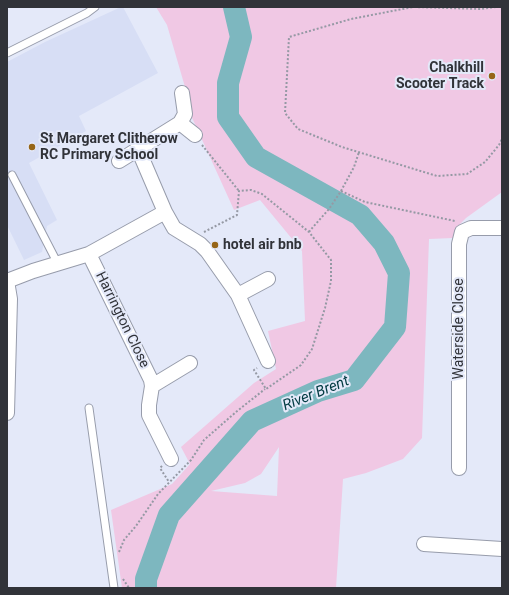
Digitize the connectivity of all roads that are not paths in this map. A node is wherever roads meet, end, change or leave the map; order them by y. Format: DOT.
graph roads {
  1 [pos="95,7"];
  2 [pos="7,53"];
  3 [pos="182,93"];
  4 [pos="180,123"];
  5 [pos="194,135"];
  6 [pos="138,150"];
  7 [pos="119,160"];
  8 [pos="12,175"];
  9 [pos="165,212"];
  10 [pos="502,228"];
  11 [pos="89,254"];
  12 [pos="58,264"];
  13 [pos="268,279"];
  14 [pos="7,281"];
  15 [pos="238,295"];
  16 [pos="268,361"];
  17 [pos="190,364"];
  18 [pos="152,386"];
  19 [pos="7,399"];
  20 [pos="89,408"];
  21 [pos="7,413"];
  22 [pos="171,458"];
  23 [pos="459,468"];
  24 [pos="424,544"];
  25 [pos="502,549"];
  26 [pos="114,588"];
  1 -- 2 [label="lane"];
  3 -- 4 [label="street"];
  4 -- 5 [label="street"];
  4 -- 6 [label="street"];
  6 -- 7 [label="street"];
  6 -- 9 [label="street"];
  8 -- 12 [label="lane"];
  9 -- 11 [label="street"];
  9 -- 15 [label="street"];
  10 -- 23 [label="street, Waterside Close"];
  11 -- 12 [label="street"];
  11 -- 18 [label="street, Harrington Close"];
  12 -- 14 [label="street"];
  13 -- 15 [label="street"];
  14 -- 19 [label="street"];
  15 -- 16 [label="street"];
  17 -- 18 [label="street, Harrington Close"];
  18 -- 22 [label="street, Harrington Close"];
  19 -- 21 [label="street"];
  20 -- 26 [label="lane"];
  24 -- 25 [label="street"];
}
